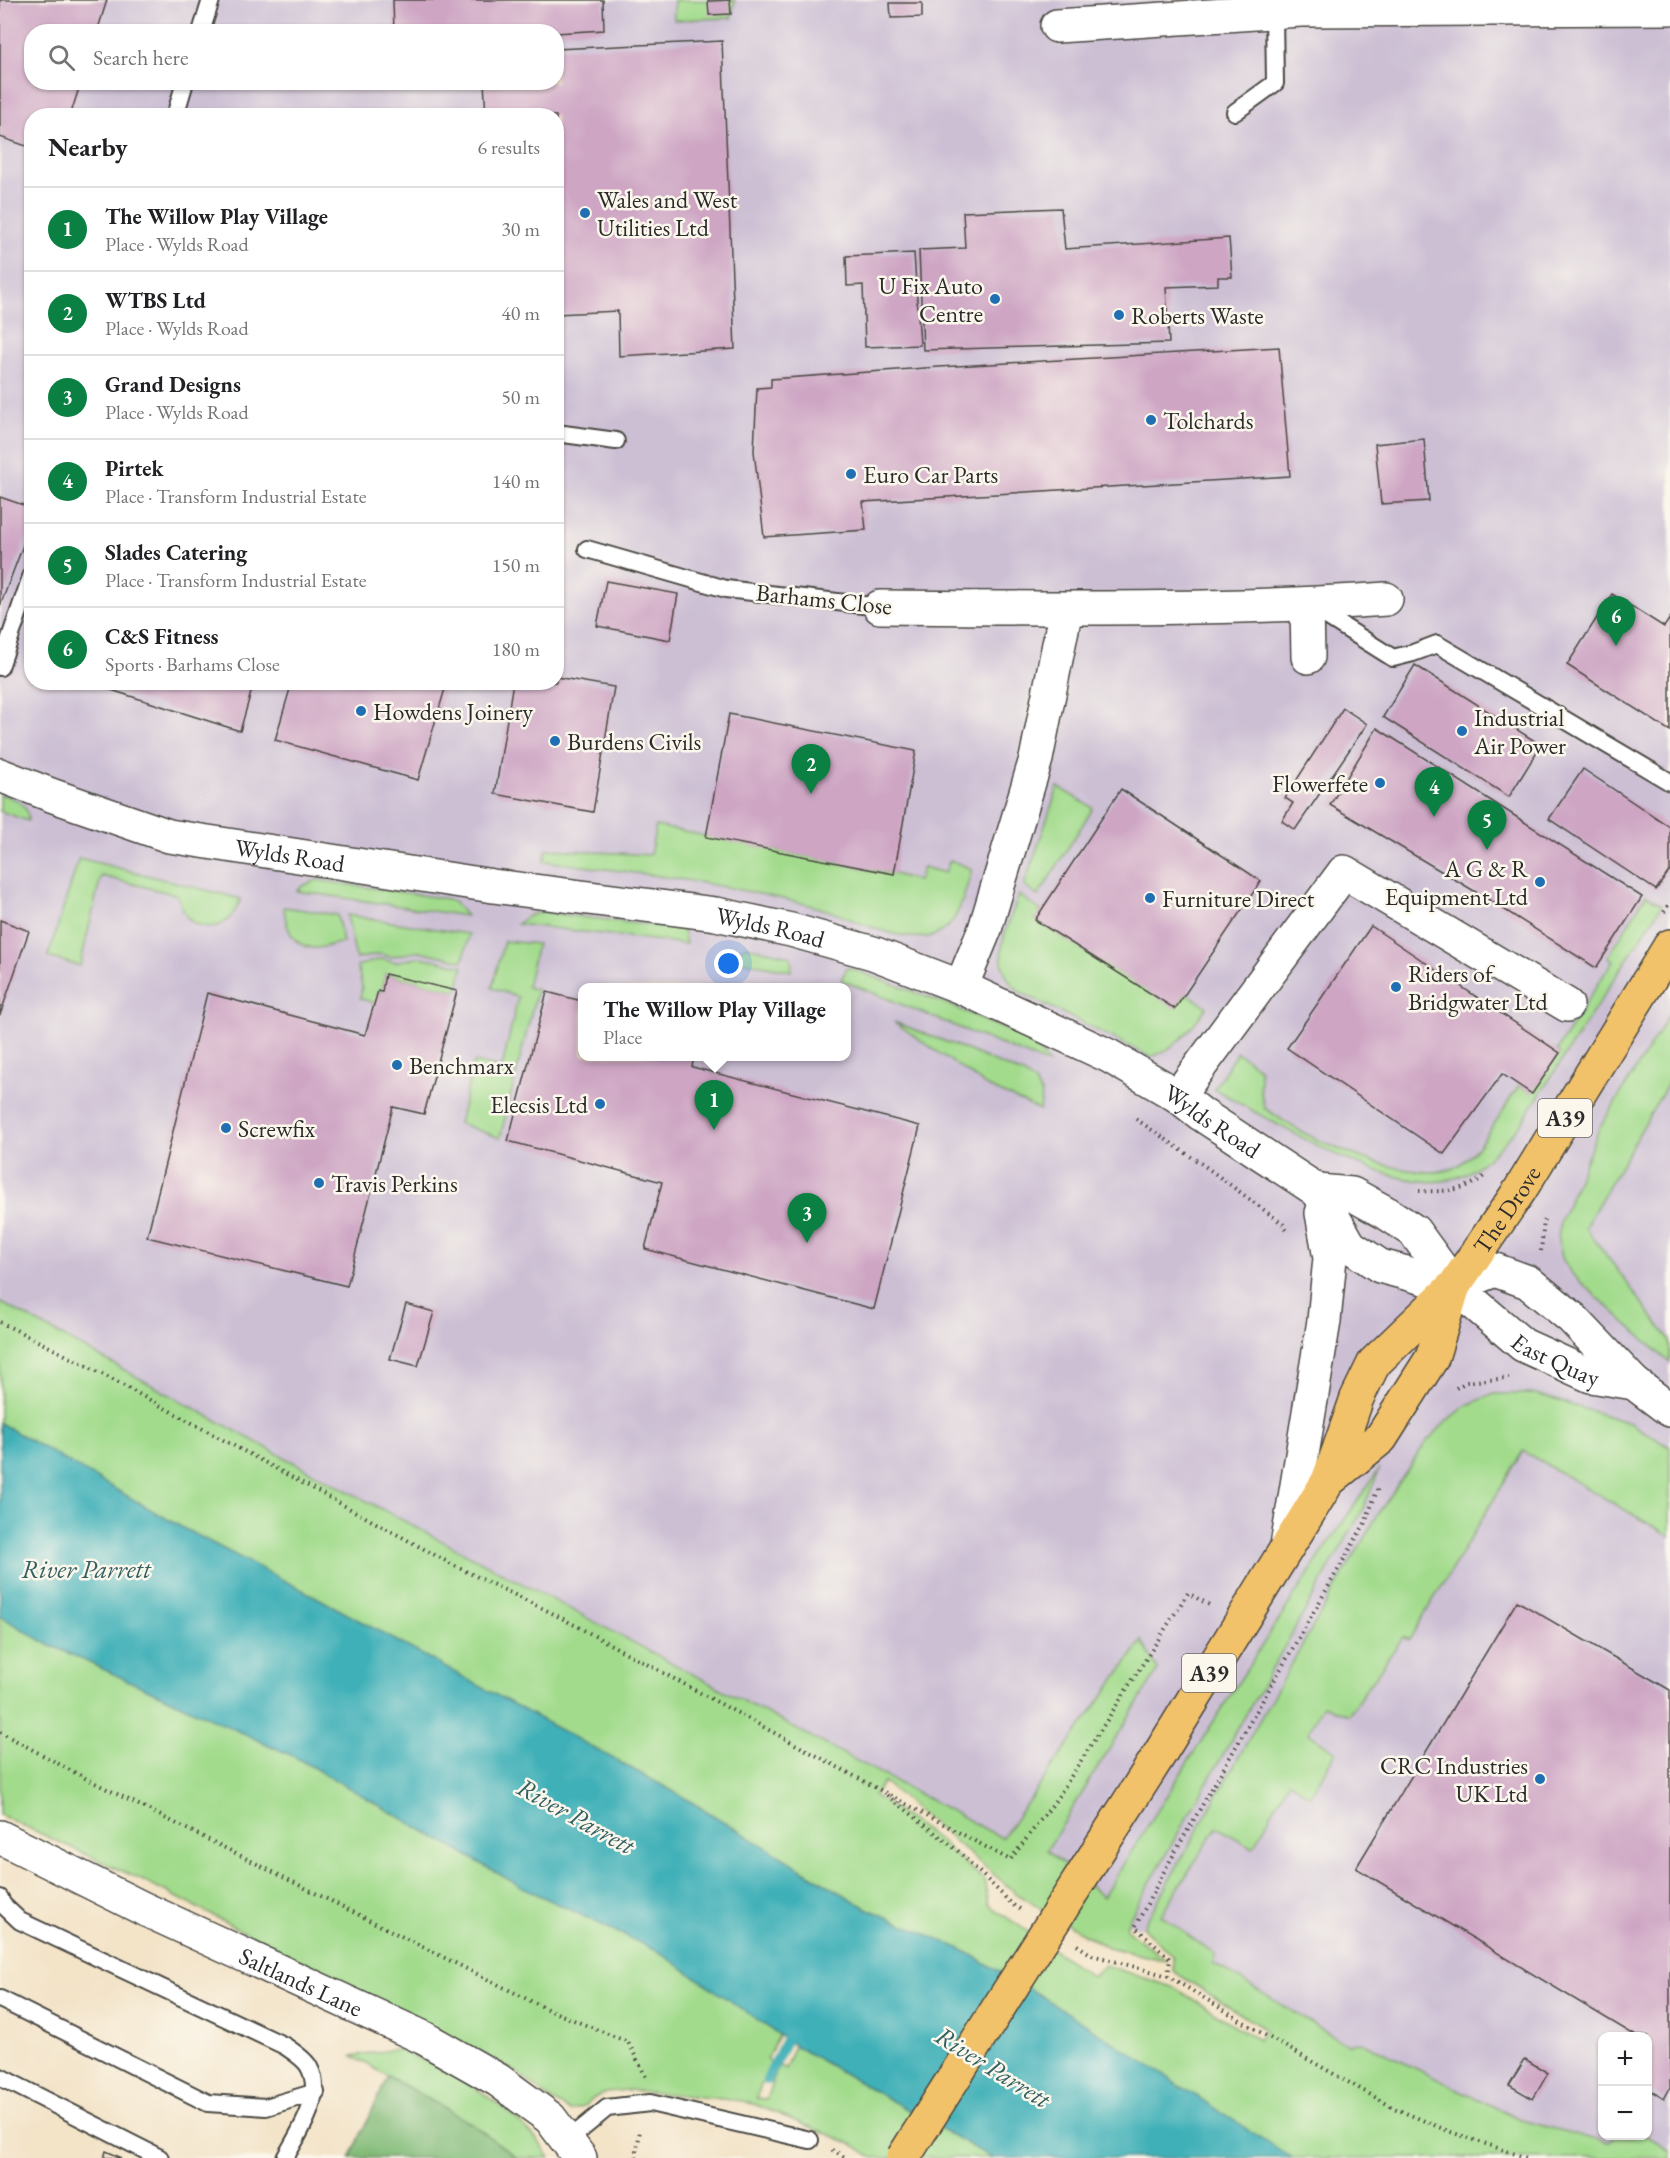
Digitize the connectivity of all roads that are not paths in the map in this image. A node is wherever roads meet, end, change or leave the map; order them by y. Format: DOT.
graph roads {
  1 [pos="211,0"];
  2 [pos="1271,6"];
  3 [pos="1670,8"];
  4 [pos="204,24"];
  5 [pos="1057,26"];
  6 [pos="183,90"];
  7 [pos="177,108"];
  8 [pos="1235,112"];
  9 [pos="564,434"];
  10 [pos="616,441"];
  11 [pos="587,549"];
  12 [pos="24,597"];
  13 [pos="1386,599"];
  14 [pos="1307,604"];
  15 [pos="880,607"];
  16 [pos="1066,609"];
  17 [pos="1308,657"];
  18 [pos="0,667"];
  19 [pos="0,775"];
  20 [pos="1670,782"];
  21 [pos="1670,946"];
  22 [pos="961,987"];
  23 [pos="1567,1005"];
  24 [pos="1178,1096"];
  25 [pos="1318,1191"];
  26 [pos="1454,1286"];
  27 [pos="1634,1383"];
  28 [pos="1670,1410"];
  29 [pos="1328,1481"];
  30 [pos="1287,1546"];
  31 [pos="2,1845"];
  32 [pos="0,1898"];
  33 [pos="0,1999"];
  34 [pos="0,2077"];
  35 [pos="316,2092"];
  36 [pos="810,2140"];
  37 [pos="573,2150"];
  38 [pos="160,2158"];
  39 [pos="285,2158"];
  40 [pos="903,2158"];
  1 -- 4 [label="lane"];
  2 -- 3 [label="street"];
  2 -- 5 [label="street"];
  2 -- 8 [label="lane"];
  6 -- 7 [label="lane"];
  9 -- 10 [label="lane"];
  11 -- 15 [label="lane, Barhams Close"];
  12 -- 18 [label="lane"];
  13 -- 14 [label="street, Barhams Close"];
  14 -- 16 [label="street, Barhams Close"];
  14 -- 17 [label="street"];
  14 -- 20 [label="lane"];
  15 -- 16 [label="street, Barhams Close"];
  16 -- 22 [label="street"];
  19 -- 22 [label="street, Wylds Road"];
  21 -- 26 [label="main road, The Drove / A39"];
  22 -- 24 [label="street, Wylds Road"];
  23 -- 24 [label="street"];
  24 -- 25 [label="street, Wylds Road"];
  25 -- 26 [label="street, Wylds Road"];
  25 -- 26 [label="street"];
  25 -- 30 [label="street"];
  26 -- 27 [label="street, East Quay"];
  26 -- 27 [label="street"];
  26 -- 29 [label="main road, A39"];
  26 -- 29 [label="main road"];
  27 -- 28 [label="street, East Quay"];
  29 -- 30 [label="main road, A39"];
  30 -- 40 [label="main road, A39, bridge"];
  31 -- 37 [label="street, Saltlands Lane"];
  32 -- 35 [label="lane"];
  33 -- 35 [label="lane"];
  34 -- 38 [label="lane"];
  35 -- 39 [label="lane"];
  36 -- 37 [label="lane"];
}
